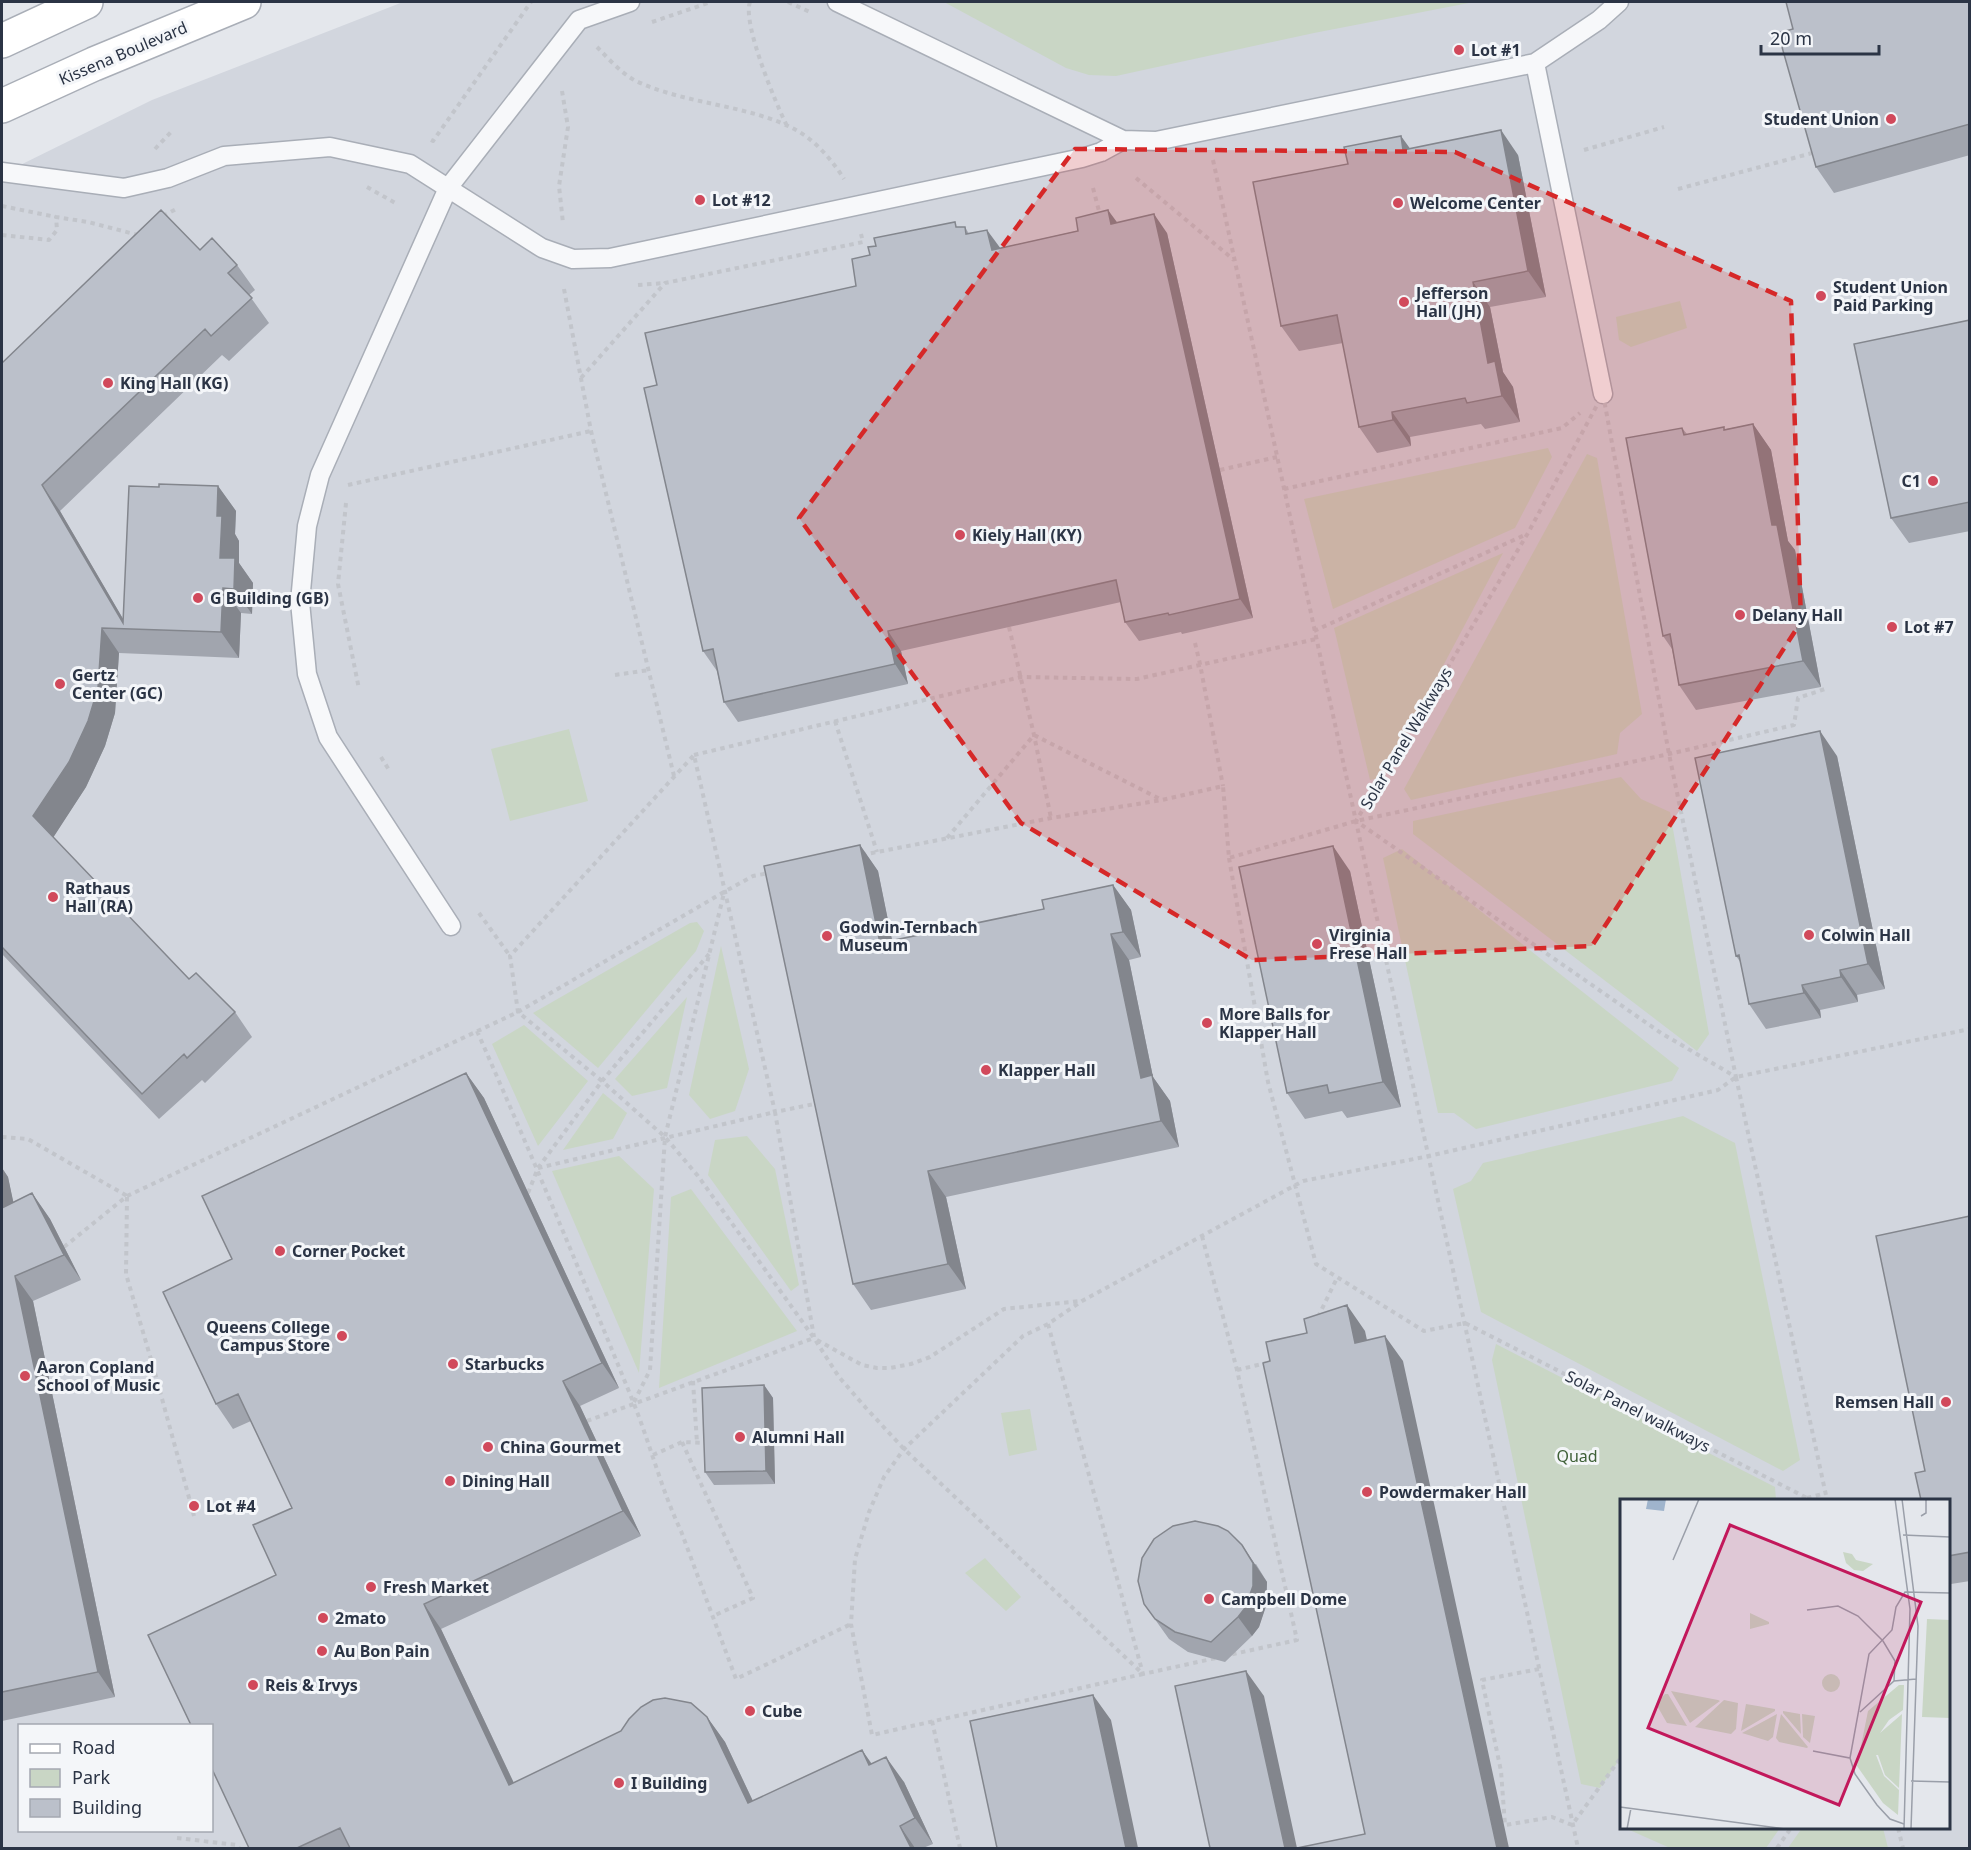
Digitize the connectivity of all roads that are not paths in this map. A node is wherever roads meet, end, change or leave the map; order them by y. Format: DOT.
graph roads {
  1 [pos="86,2"];
  2 [pos="244,2"];
  3 [pos="630,2"];
  4 [pos="837,2"];
  5 [pos="1619,2"];
  6 [pos="589,9"];
  7 [pos="2,41"];
  8 [pos="1535,63"];
  9 [pos="2,106"];
  10 [pos="1123,140"];
  11 [pos="2,172"];
  12 [pos="448,188"];
  13 [pos="1599,397"];
  14 [pos="451,926"];
  1 -- 7 [label="main road"];
  2 -- 9 [label="main road, Kissena Boulevard"];
  3 -- 6 [label="lane"];
  4 -- 10 [label="lane"];
  5 -- 8 [label="lane"];
  6 -- 12 [label="lane"];
  8 -- 10 [label="lane"];
  8 -- 13 [label="lane"];
  10 -- 12 [label="lane"];
  11 -- 12 [label="lane"];
  12 -- 14 [label="lane"];
}
